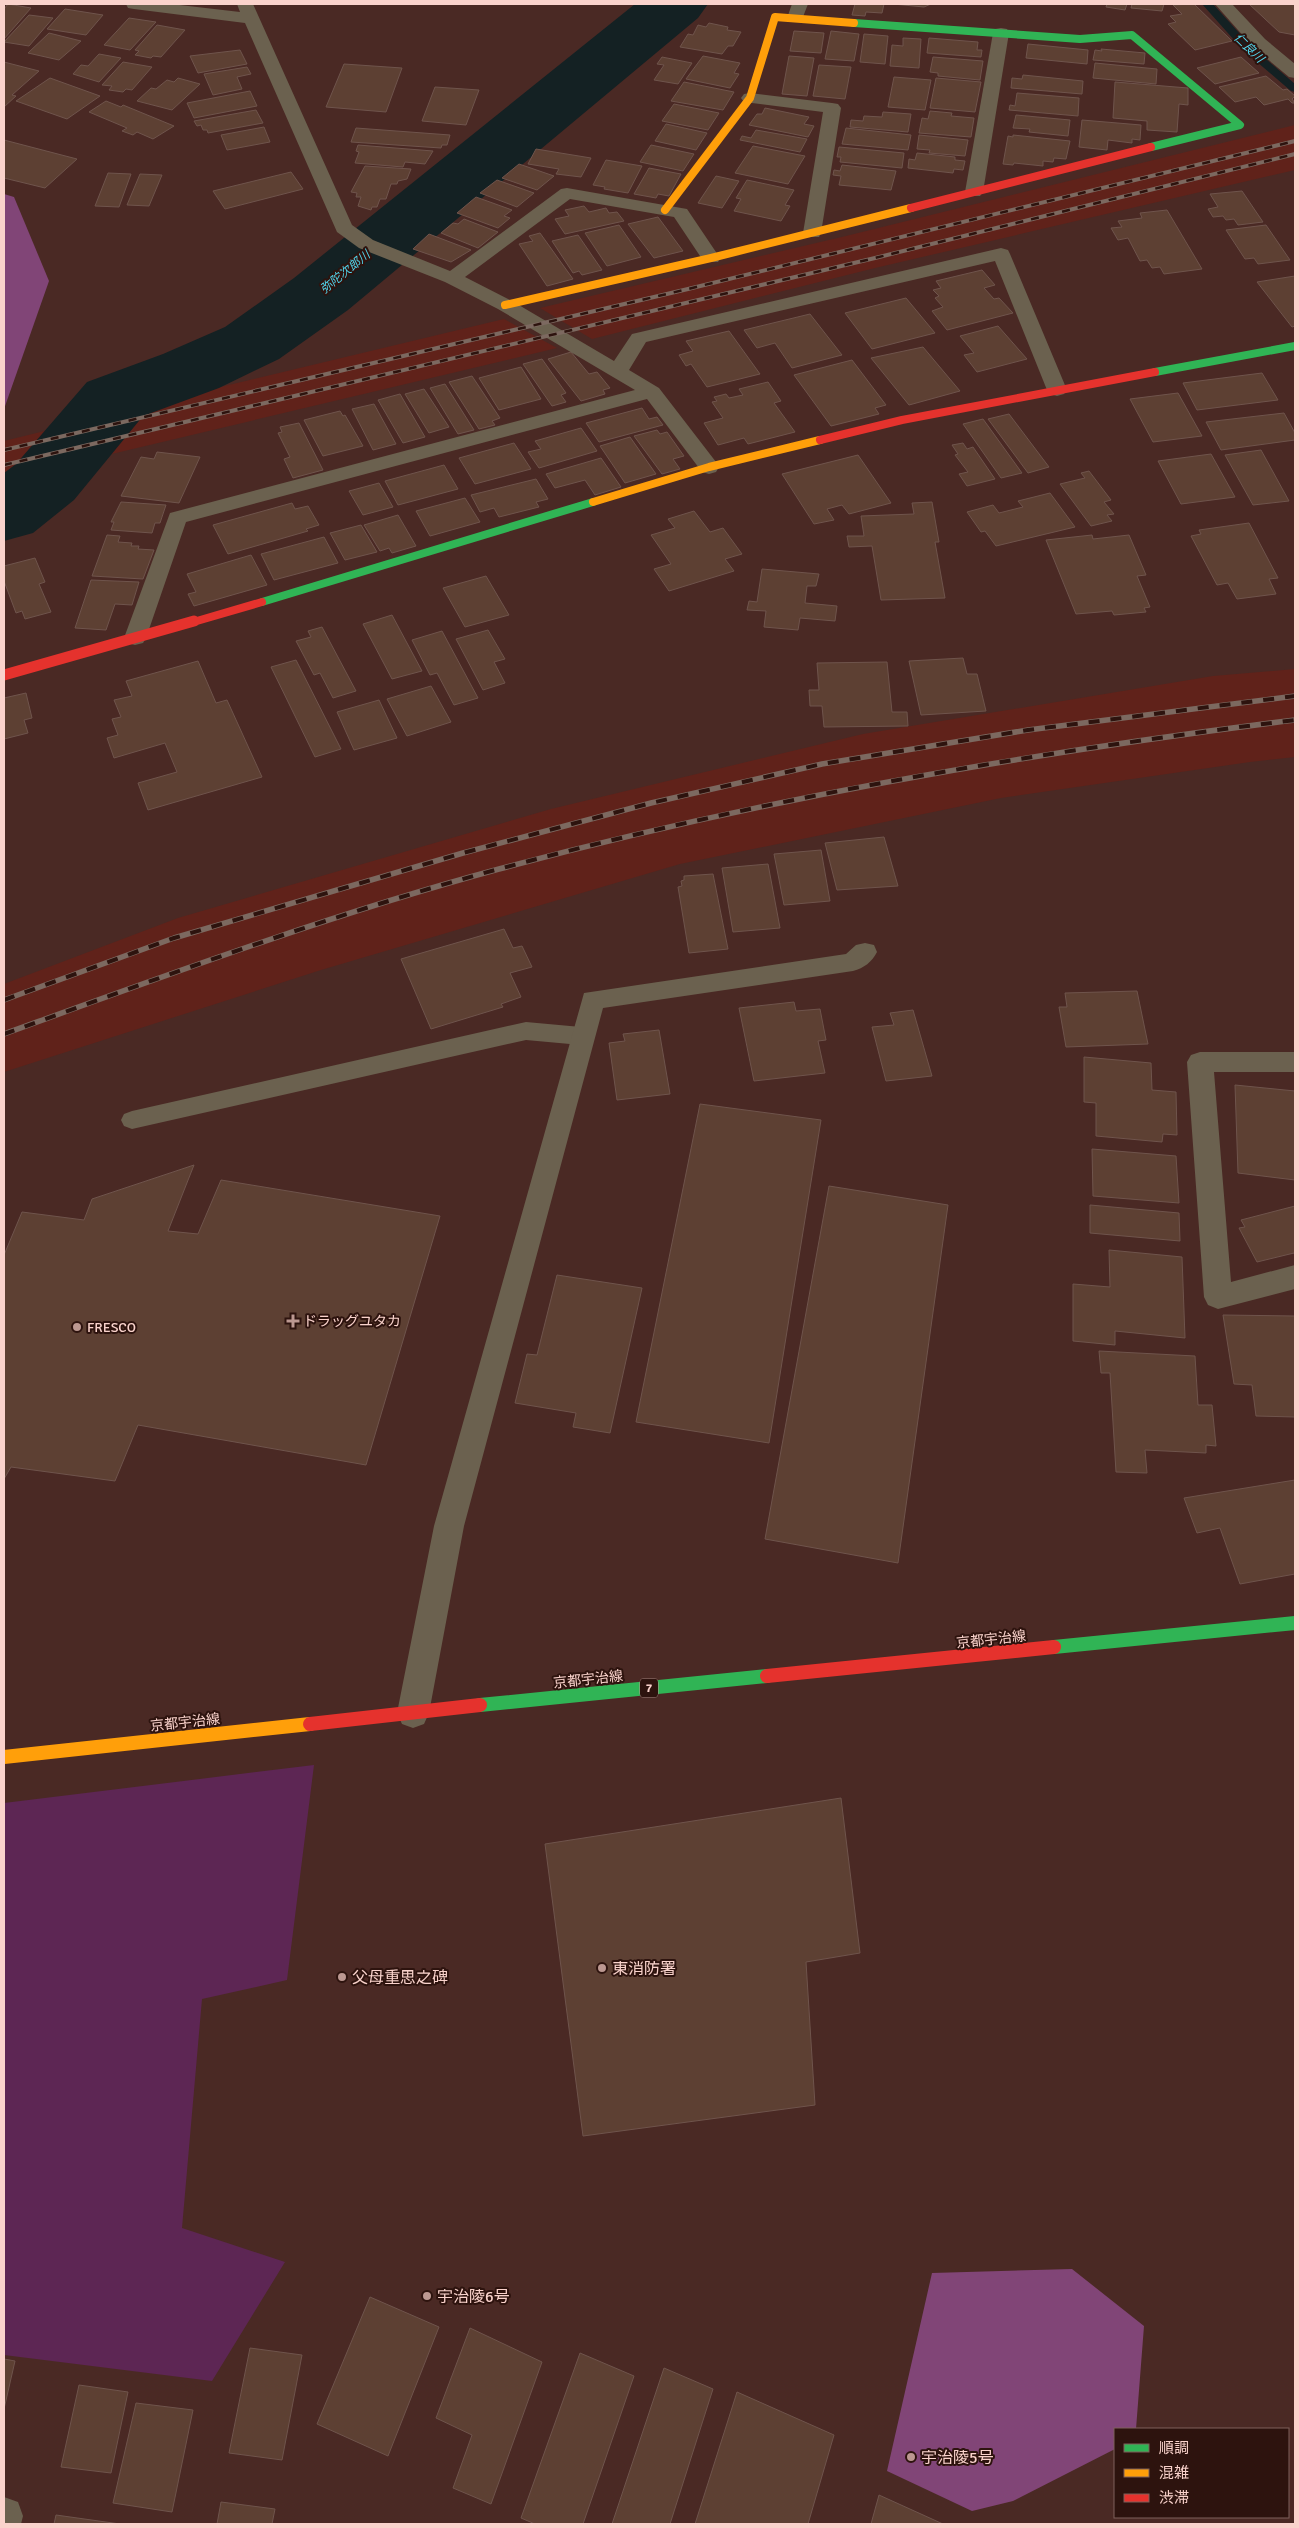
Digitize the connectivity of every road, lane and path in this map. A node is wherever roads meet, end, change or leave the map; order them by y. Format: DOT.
graph roads {
  1 [pos="134,4"];
  2 [pos="1223,4"];
  3 [pos="797,11"];
  4 [pos="248,12"];
  5 [pos="1001,33"];
  6 [pos="1295,73"];
  7 [pos="750,98"];
  8 [pos="974,192"];
  9 [pos="665,210"];
  10 [pos="812,233"];
  11 [pos="712,258"];
  12 [pos="452,278"];
  13 [pos="505,306"];
  14 [pos="1295,346"];
  15 [pos="618,371"];
  16 [pos="1057,390"];
  17 [pos="652,392"];
  18 [pos="709,467"];
  19 [pos="135,638"];
  20 [pos="4,675"];
  21 [pos="865,952"];
  22 [pos="582,1036"];
  23 [pos="1295,1062"];
  24 [pos="132,1120"];
  25 [pos="1295,1277"];
  26 [pos="1295,1623"];
  27 [pos="413,1713"];
  28 [pos="4,1757"];
  1 -- 4 [label="street"];
  2 -- 6 [label="street"];
  3 -- 5 [label="street"];
  3 -- 7 [label="street"];
  4 -- 12 [label="street"];
  5 -- 8 [label="street"];
  5 -- 8 [label="street"];
  7 -- 9 [label="street"];
  7 -- 10 [label="street"];
  8 -- 10 [label="street"];
  9 -- 11 [label="street"];
  9 -- 12 [label="street"];
  10 -- 11 [label="street"];
  11 -- 13 [label="street"];
  12 -- 13 [label="street"];
  13 -- 15 [label="street"];
  14 -- 16 [label="street"];
  15 -- 16 [label="street"];
  15 -- 17 [label="street"];
  16 -- 18 [label="street"];
  17 -- 18 [label="street"];
  17 -- 19 [label="street"];
  18 -- 19 [label="street"];
  19 -- 20 [label="street"];
  21 -- 22 [label="street"];
  22 -- 24 [label="lane"];
  22 -- 27 [label="street"];
  23 -- 25 [label="street"];
  26 -- 27 [label="street, 京都宇治線 / 7"];
  27 -- 28 [label="street, 京都宇治線 / 7"];
}
